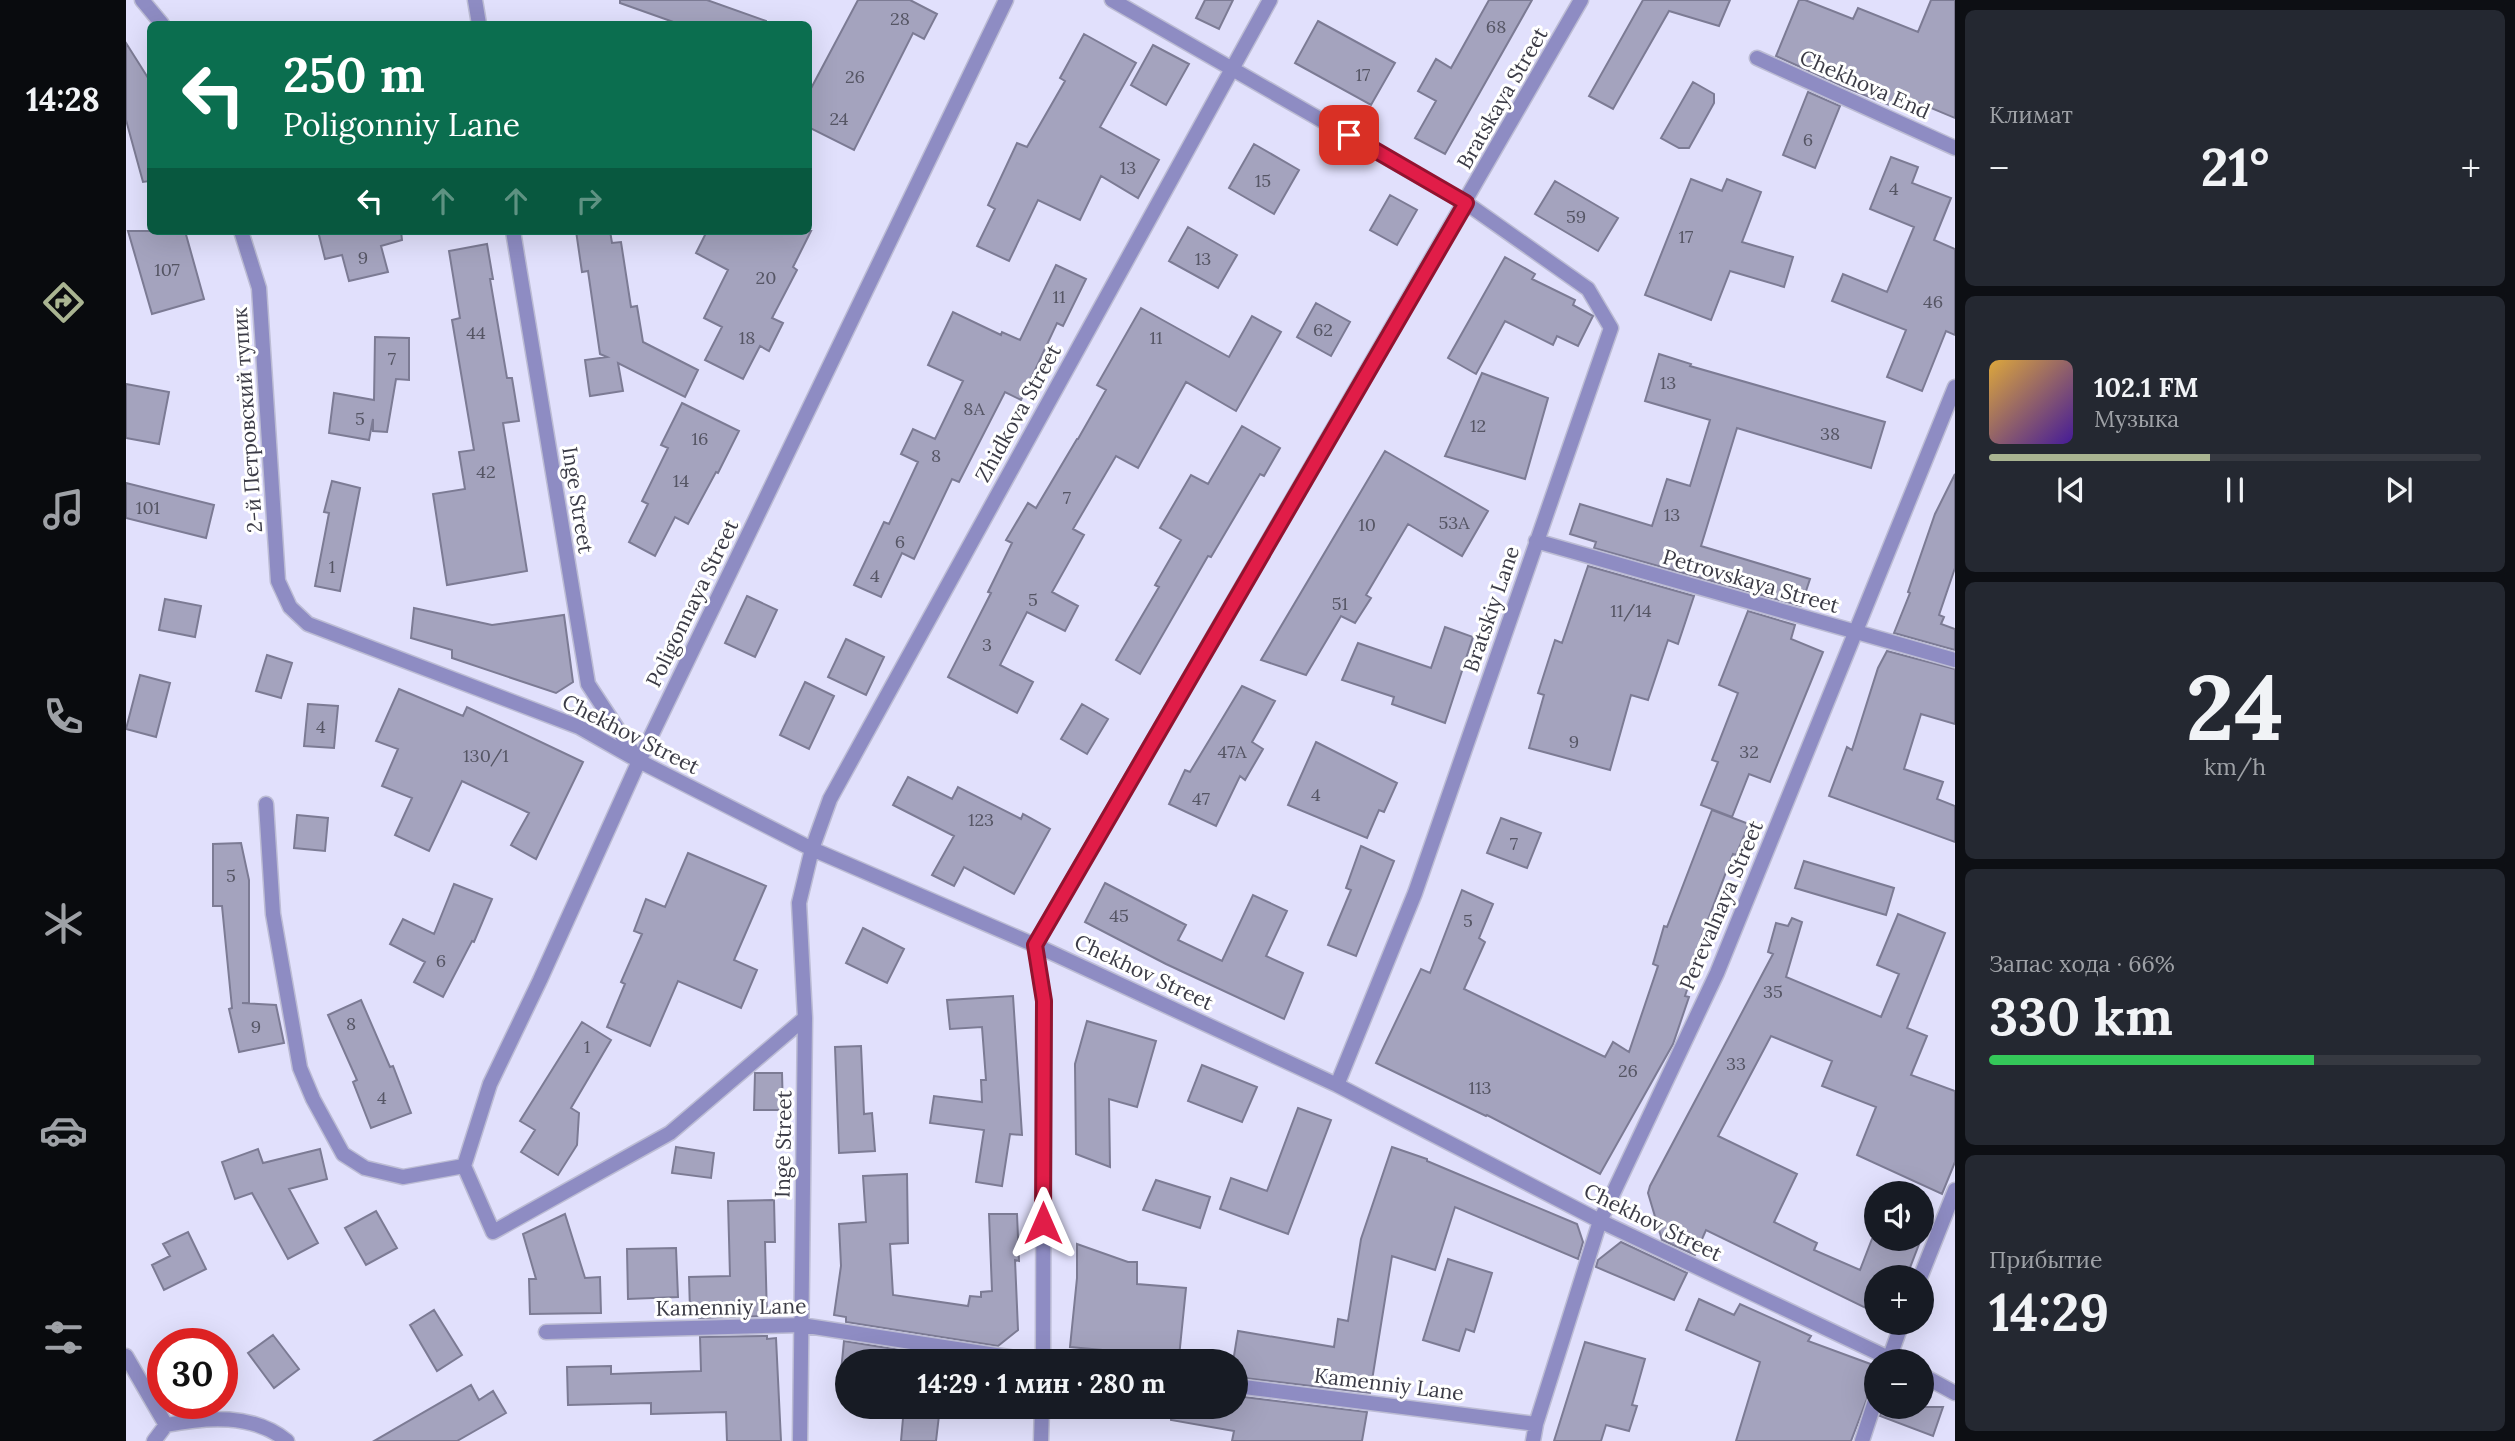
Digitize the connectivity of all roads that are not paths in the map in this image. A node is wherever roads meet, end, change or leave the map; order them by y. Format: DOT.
graph roads {
  1 [pos="142,0"];
  2 [pos="475,0"];
  3 [pos="1006,0"];
  4 [pos="1112,0"];
  5 [pos="1270,0"];
  6 [pos="1581,0"];
  7 [pos="160,21"];
  8 [pos="478,21"];
  9 [pos="1757,58"];
  10 [pos="1232,68"];
  11 [pos="1955,148"];
  12 [pos="1466,203"];
  13 [pos="241,235"];
  14 [pos="514,235"];
  15 [pos="1955,387"];
  16 [pos="1536,541"];
  17 [pos="289,607"];
  18 [pos="1854,632"];
  19 [pos="1955,660"];
  20 [pos="639,761"];
  21 [pos="266,804"];
  22 [pos="812,849"];
  23 [pos="1035,945"];
  24 [pos="805,1018"];
  25 [pos="1337,1085"];
  26 [pos="464,1166"];
  27 [pos="1955,1190"];
  28 [pos="1600,1221"];
  29 [pos="1925,1265"];
  30 [pos="801,1325"];
  31 [pos="546,1332"];
  32 [pos="957,1349"];
  33 [pos="1042,1349"];
  34 [pos="1868,1349"];
  35 [pos="126,1356"];
  36 [pos="1934,1382"];
  37 [pos="1248,1388"];
  38 [pos="1955,1393"];
  39 [pos="1042,1419"];
  40 [pos="1869,1419"];
  41 [pos="1536,1424"];
  42 [pos="166,1425"];
  43 [pos="154,1441"];
  44 [pos="287,1441"];
  45 [pos="800,1441"];
  46 [pos="1041,1441"];
  47 [pos="1533,1441"];
  48 [pos="1862,1441"];
  1 -- 7 [label="street"];
  2 -- 8 [label="street"];
  3 -- 20 [label="street, Poligonnaya Street"];
  4 -- 10 [label="street, Bratskiy Lane"];
  5 -- 10 [label="street, Zhidkova Street"];
  6 -- 12 [label="street, Bratskaya Street"];
  9 -- 11 [label="street, Chekhova End"];
  10 -- 12 [label="street, Bratskiy Lane"];
  10 -- 22 [label="street, Zhidkova Street"];
  12 -- 16 [label="street, Bratskiy Lane"];
  12 -- 23 [label="street, Bratskaya Street"];
  13 -- 17 [label="street, 2-й Петровский тупик"];
  14 -- 20 [label="street, Inge Street"];
  15 -- 18 [label="street, Perevalnaya Street"];
  16 -- 18 [label="street, Petrovskaya Street"];
  16 -- 25 [label="street, Bratskiy Lane"];
  17 -- 20 [label="street, Chekhov Street"];
  18 -- 19 [label="street, Petrovskaya Street"];
  18 -- 28 [label="street, Perevalnaya Street"];
  20 -- 22 [label="street, Chekhov Street"];
  20 -- 26 [label="street, Poligonnaya Street"];
  21 -- 26 [label="street"];
  22 -- 23 [label="street, Chekhov Street"];
  22 -- 24 [label="street, Inge Street"];
  23 -- 25 [label="street, Chekhov Street"];
  23 -- 33 [label="street"];
  24 -- 26 [label="street"];
  24 -- 30 [label="street, Inge Street"];
  25 -- 28 [label="street, Chekhov Street"];
  27 -- 29 [label="street"];
  28 -- 34 [label="street, Chekhov Street"];
  28 -- 41 [label="street, Perevalnaya Street"];
  30 -- 31 [label="street, Kamenniy Lane"];
  30 -- 32 [label="street, Kamenniy Lane"];
  30 -- 45 [label="street, Inge Street"];
  35 -- 42 [label="street"];
  36 -- 38 [label="street"];
  37 -- 41 [label="street, Kamenniy Lane"];
  39 -- 46 [label="street"];
  40 -- 48 [label="street"];
  41 -- 47 [label="street, Perevalnaya Street"];
  42 -- 43 [label="street"];
  42 -- 44 [label="street"];
}
